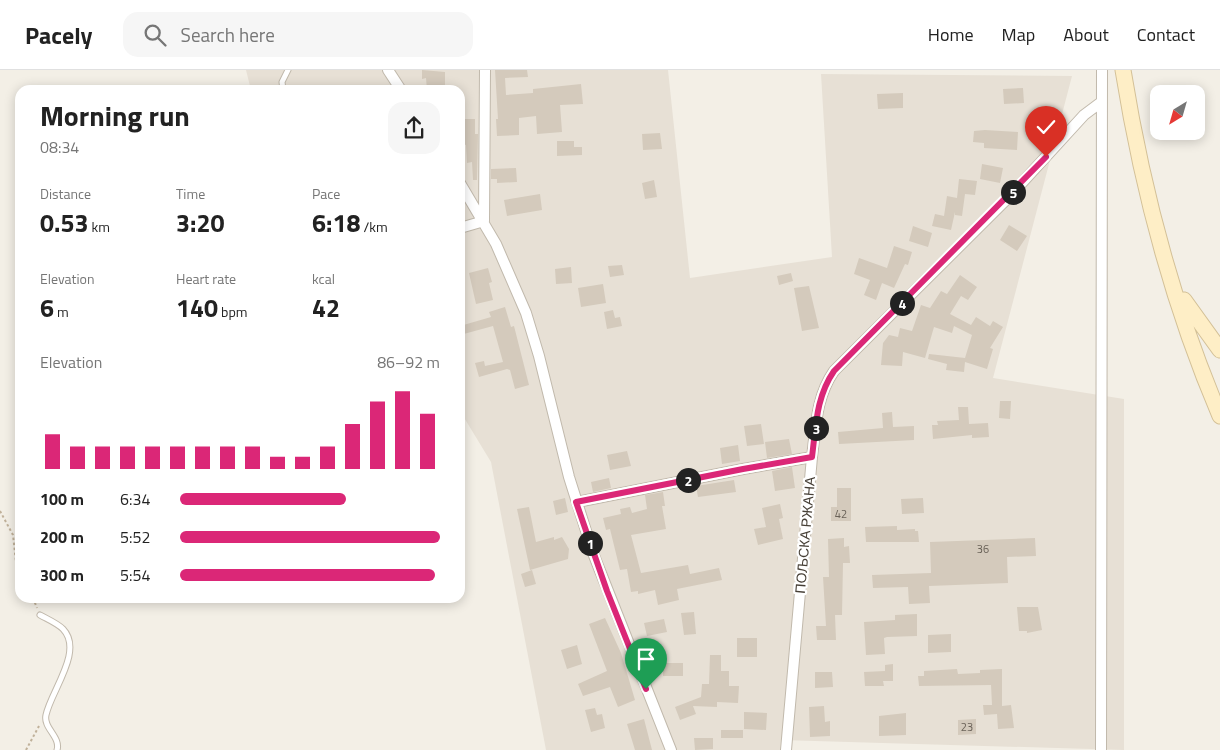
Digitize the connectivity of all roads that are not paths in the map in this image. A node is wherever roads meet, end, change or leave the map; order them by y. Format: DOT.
graph roads {
  1 [pos="288,70"];
  2 [pos="388,70"];
  3 [pos="485,70"];
  4 [pos="1102,70"];
  5 [pos="1123,70"];
  6 [pos="282,85"];
  7 [pos="398,85"];
  8 [pos="1100,102"];
  9 [pos="484,188"];
  10 [pos="465,193"];
  11 [pos="465,197"];
  12 [pos="484,221"];
  13 [pos="465,227"];
  14 [pos="1172,283"];
  15 [pos="1220,350"];
  16 [pos="1220,416"];
  17 [pos="812,457"];
  18 [pos="576,502"];
  19 [pos="40,615"];
  20 [pos="1101,748"];
  21 [pos="57,750"];
  22 [pos="671,750"];
  23 [pos="786,750"];
  1 -- 6 [label="lane"];
  2 -- 7 [label="street"];
  3 -- 9 [label="street"];
  4 -- 8 [label="street"];
  5 -- 14 [label="main road"];
  8 -- 17 [label="street, ПОЉСКА РЖАНА"];
  8 -- 20 [label="street"];
  9 -- 10 [label="street"];
  9 -- 12 [label="street"];
  11 -- 12 [label="street"];
  12 -- 13 [label="street"];
  12 -- 18 [label="street"];
  14 -- 15 [label="main road"];
  14 -- 16 [label="main road"];
  17 -- 18 [label="street"];
  17 -- 23 [label="street, ПОЉСКА РЖАНА"];
  18 -- 22 [label="street"];
  19 -- 21 [label="lane"];
}
